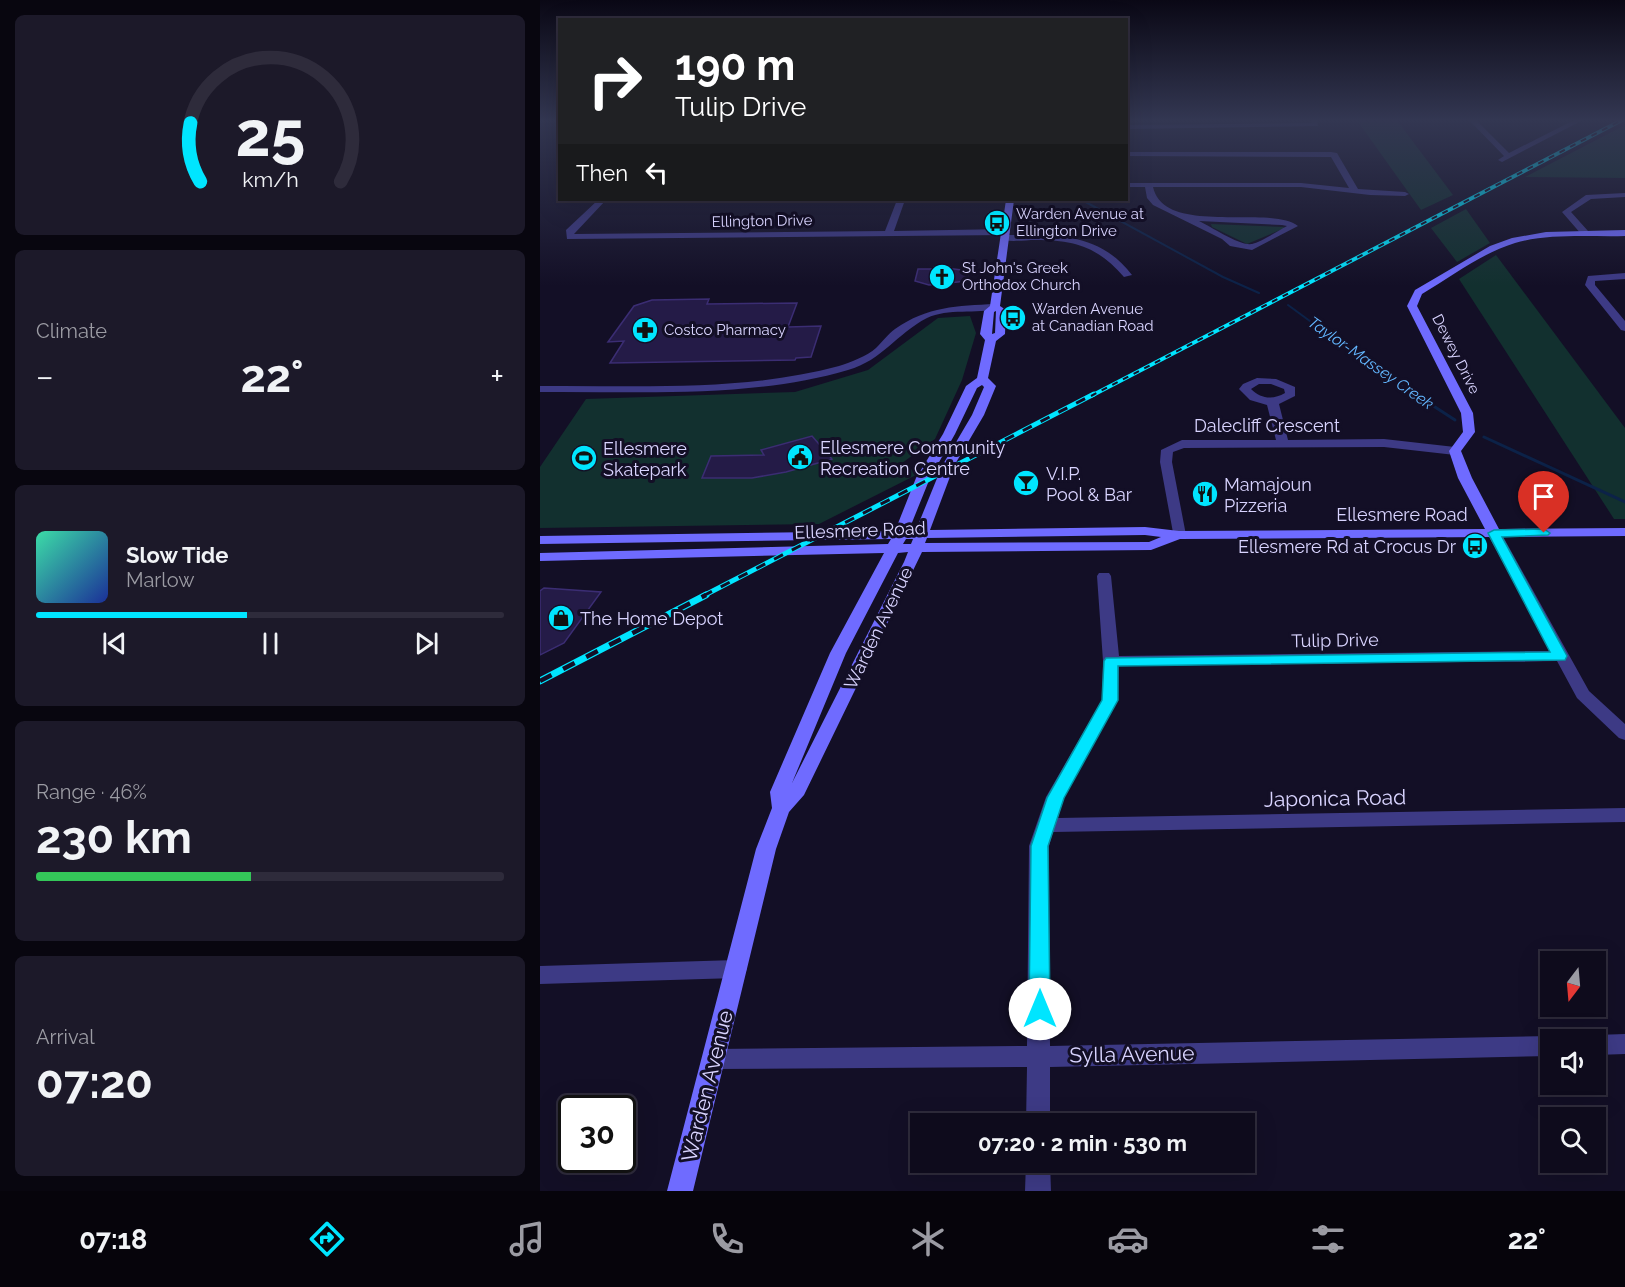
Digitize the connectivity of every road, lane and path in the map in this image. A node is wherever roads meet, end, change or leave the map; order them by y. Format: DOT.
graph roads {
  1 [pos="1345,175"];
  2 [pos="1128,185"];
  3 [pos="1148,185"];
  4 [pos="1355,191"];
  5 [pos="1406,194"];
  6 [pos="1625,195"];
  7 [pos="601,201"];
  8 [pos="901,201"];
  9 [pos="1011,201"];
  10 [pos="1188,218"];
  11 [pos="889,233"];
  12 [pos="1586,233"];
  13 [pos="1625,233"];
  14 [pos="1006,235"];
  15 [pos="1127,275"];
  16 [pos="1625,276"];
  17 [pos="995,307"];
  18 [pos="1623,324"];
  19 [pos="982,379"];
  20 [pos="540,389"];
  21 [pos="1272,401"];
  22 [pos="1283,443"];
  23 [pos="1455,451"];
  24 [pos="1625,531"];
  25 [pos="1494,533"];
  26 [pos="1179,535"];
  27 [pos="540,540"];
  28 [pos="898,541"];
  29 [pos="920,541"];
  30 [pos="540,557"];
  31 [pos="1104,576"];
  32 [pos="1560,656"];
  33 [pos="1111,661"];
  34 [pos="1625,734"];
  35 [pos="781,808"];
  36 [pos="1625,815"];
  37 [pos="1046,825"];
  38 [pos="736,969"];
  39 [pos="540,975"];
  40 [pos="1625,1044"];
  41 [pos="1606,1045"];
  42 [pos="1540,1046"];
  43 [pos="1039,1056"];
  44 [pos="714,1059"];
  45 [pos="1038,1113"];
  46 [pos="1038,1173"];
  47 [pos="680,1191"];
  48 [pos="1038,1191"];
  1 -- 4 [label="street"];
  2 -- 3 [label="street"];
  3 -- 4 [label="street"];
  3 -- 10 [label="street"];
  4 -- 5 [label="street"];
  6 -- 12 [label="street"];
  7 -- 11 [label="street, Ellington Drive"];
  8 -- 11 [label="street"];
  9 -- 14 [label="main road, Warden Avenue"];
  10 -- 10 [label="street"];
  11 -- 14 [label="street, Ellington Drive"];
  12 -- 13 [label="main road, Dewey Drive"];
  12 -- 23 [label="main road, Dewey Drive"];
  14 -- 15 [label="street, Ellington Drive"];
  14 -- 17 [label="main road, Warden Avenue"];
  16 -- 18 [label="street"];
  17 -- 19 [label="main road, Warden Avenue"];
  17 -- 20 [label="street"];
  19 -- 28 [label="main road, Warden Avenue"];
  19 -- 29 [label="main road, Warden Avenue"];
  21 -- 22 [label="street"];
  22 -- 23 [label="street, Dalecliff Crescent"];
  22 -- 26 [label="street, Dalecliff Crescent"];
  23 -- 25 [label="main road"];
  24 -- 25 [label="main road, Ellesmere Road"];
  25 -- 26 [label="main road, Ellesmere Road"];
  25 -- 32 [label="street"];
  26 -- 29 [label="main road, Ellesmere Road"];
  27 -- 28 [label="main road, Ellesmere Road"];
  28 -- 29 [label="main road, Ellesmere Road"];
  28 -- 30 [label="main road, Ellesmere Road"];
  28 -- 35 [label="main road, Warden Avenue"];
  29 -- 35 [label="main road, Warden Avenue"];
  31 -- 33 [label="street"];
  32 -- 33 [label="street, Tulip Drive"];
  32 -- 34 [label="street"];
  33 -- 37 [label="street"];
  35 -- 38 [label="main road, Warden Avenue"];
  36 -- 37 [label="street, Japonica Road"];
  37 -- 43 [label="street"];
  38 -- 39 [label="street"];
  38 -- 44 [label="main road, Warden Avenue"];
  40 -- 41 [label="street"];
  42 -- 43 [label="street, Sylla Avenue"];
  43 -- 44 [label="street, Sylla Avenue"];
  43 -- 45 [label="street"];
  44 -- 47 [label="main road, Warden Avenue"];
  46 -- 48 [label="street"];
}
